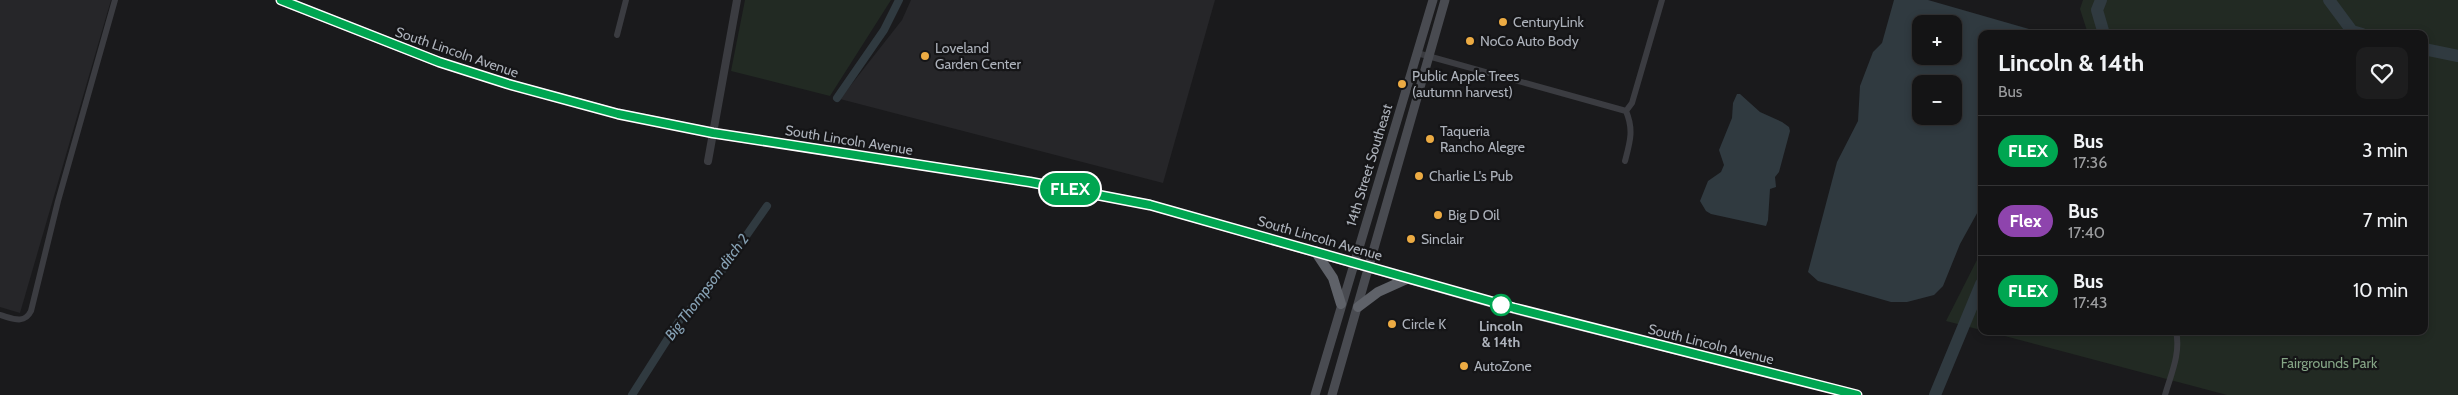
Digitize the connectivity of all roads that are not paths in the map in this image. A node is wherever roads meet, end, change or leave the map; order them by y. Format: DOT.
graph roads {
  1 [pos="115,0"];
  2 [pos="281,0"];
  3 [pos="626,0"];
  4 [pos="737,0"];
  5 [pos="1433,0"];
  6 [pos="1445,0"];
  7 [pos="1662,0"];
  8 [pos="617,35"];
  9 [pos="1417,53"];
  10 [pos="1429,56"];
  11 [pos="1626,111"];
  12 [pos="713,133"];
  13 [pos="708,161"];
  14 [pos="1625,161"];
  15 [pos="1315,251"];
  16 [pos="1354,263"];
  17 [pos="1368,267"];
  18 [pos="1409,278"];
  19 [pos="1341,304"];
  20 [pos="1358,307"];
  21 [pos="0,315"];
  22 [pos="2176,335"];
  23 [pos="1315,395"];
  24 [pos="1332,395"];
  25 [pos="1856,395"];
  26 [pos="2165,395"];
  1 -- 21 [label="street"];
  2 -- 12 [label="highway, South Lincoln Avenue"];
  3 -- 8 [label="street"];
  4 -- 12 [label="street"];
  5 -- 9 [label="main road, 14th Street Southeast"];
  6 -- 10 [label="main road, 14th Street Southeast"];
  7 -- 11 [label="street"];
  9 -- 10 [label="street"];
  9 -- 16 [label="main road, 14th Street Southeast"];
  10 -- 11 [label="street"];
  10 -- 17 [label="main road, 14th Street Southeast"];
  11 -- 14 [label="street"];
  12 -- 13 [label="street"];
  12 -- 15 [label="highway, South Lincoln Avenue"];
  15 -- 16 [label="highway, South Lincoln Avenue"];
  15 -- 19 [label="highway"];
  16 -- 17 [label="highway, South Lincoln Avenue"];
  16 -- 19 [label="main road, 14th Street Southeast"];
  17 -- 18 [label="highway, South Lincoln Avenue"];
  17 -- 20 [label="main road, 14th Street Southeast"];
  18 -- 20 [label="highway"];
  18 -- 25 [label="highway, South Lincoln Avenue"];
  19 -- 23 [label="main road, 14th Street Southeast"];
  20 -- 24 [label="main road, 14th Street Southeast"];
  22 -- 26 [label="street"];
}
